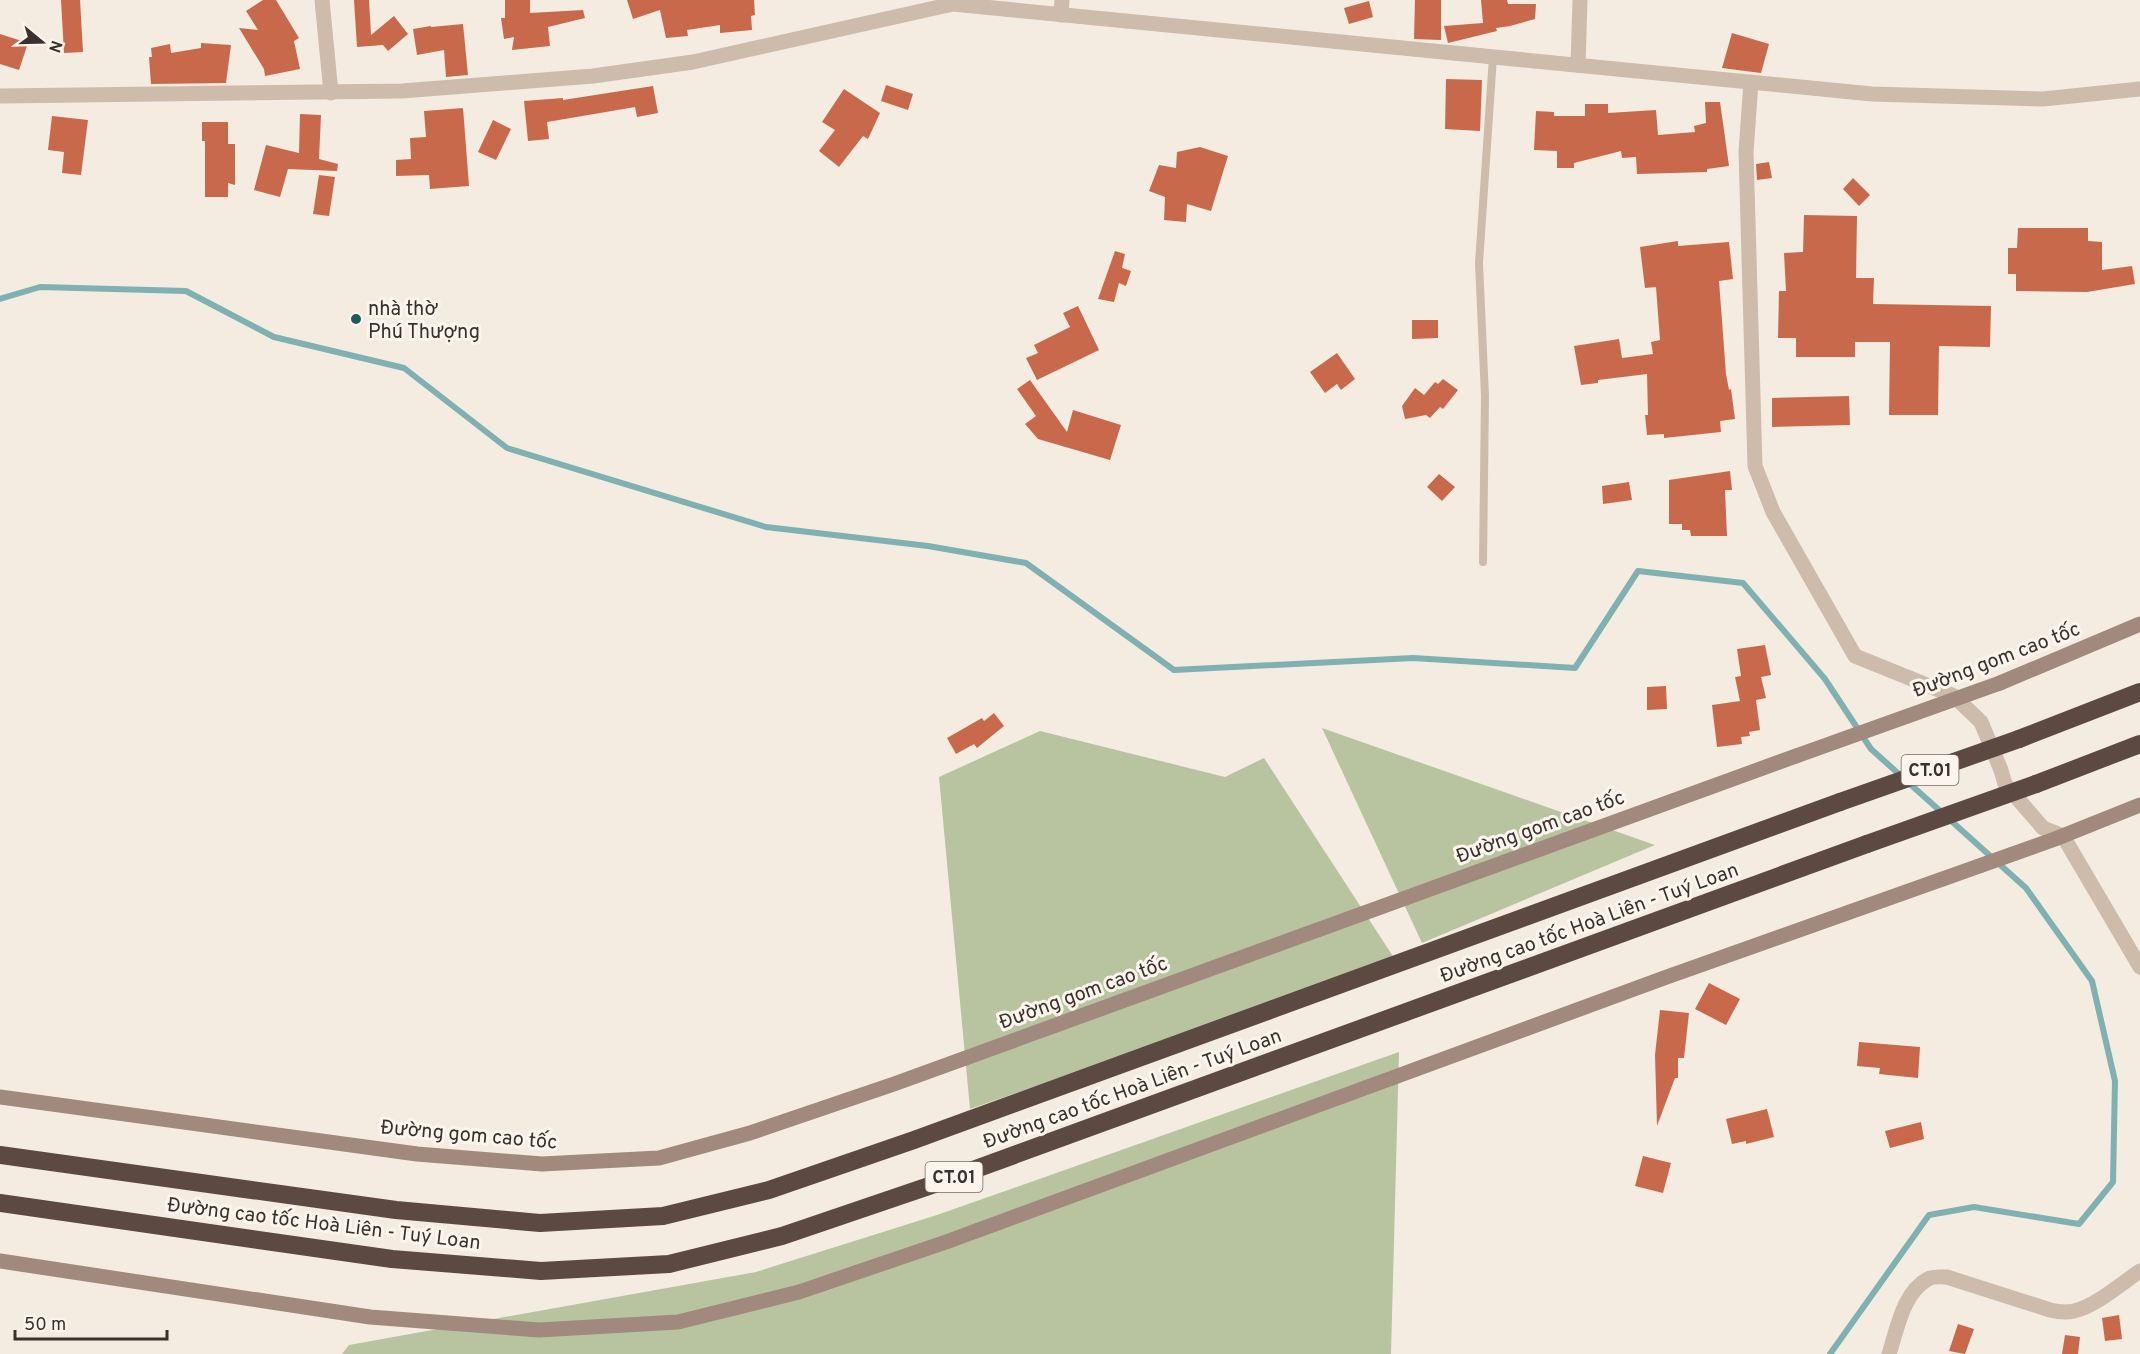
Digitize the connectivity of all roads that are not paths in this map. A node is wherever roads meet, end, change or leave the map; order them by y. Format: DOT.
graph roads {
  1 [pos="322,0"];
  2 [pos="1580,0"];
  3 [pos="953,2"];
  4 [pos="1061,7"];
  5 [pos="1493,57"];
  6 [pos="1578,65"];
  7 [pos="1751,82"];
  8 [pos="2140,89"];
  9 [pos="331,93"];
  10 [pos="0,96"];
  11 [pos="1483,562"];
  12 [pos="2140,624"];
  13 [pos="2140,692"];
  14 [pos="2140,744"];
  15 [pos="2140,805"];
  16 [pos="2059,837"];
  17 [pos="2140,967"];
  18 [pos="0,1097"];
  19 [pos="0,1155"];
  20 [pos="0,1203"];
  21 [pos="0,1261"];
  22 [pos="2140,1271"];
  23 [pos="1889,1354"];
  1 -- 9 [label="street"];
  2 -- 6 [label="street"];
  3 -- 4 [label="street"];
  3 -- 9 [label="street"];
  4 -- 5 [label="street"];
  5 -- 6 [label="street"];
  5 -- 11 [label="lane"];
  6 -- 7 [label="street"];
  7 -- 8 [label="street"];
  7 -- 16 [label="street"];
  9 -- 10 [label="street"];
  12 -- 18 [label="main road, Đường gom cao tốc, bridge"];
  13 -- 19 [label="highway, Đường cao tốc Hoà Liên - Tuý Loan / CT.01, bridge"];
  14 -- 20 [label="highway, Đường cao tốc Hoà Liên - Tuý Loan / CT.01, bridge"];
  15 -- 16 [label="main road"];
  16 -- 17 [label="street"];
  16 -- 21 [label="main road"];
  22 -- 23 [label="street"];
}
